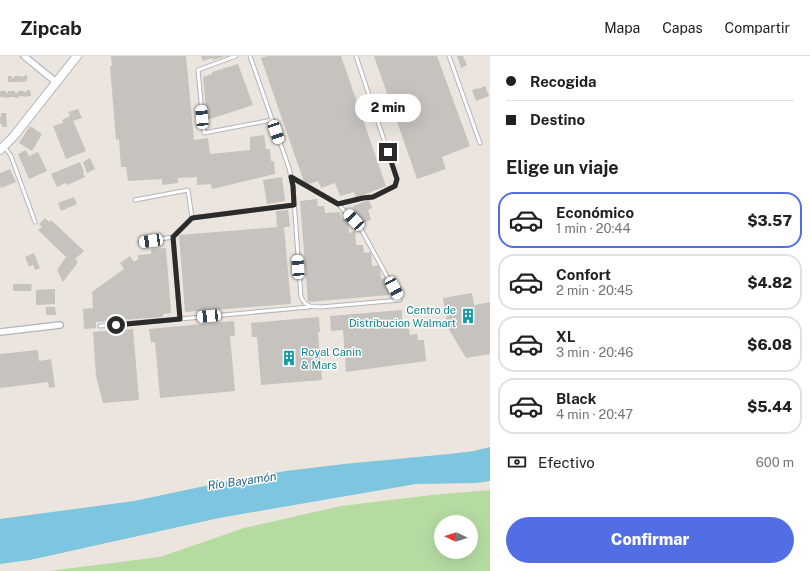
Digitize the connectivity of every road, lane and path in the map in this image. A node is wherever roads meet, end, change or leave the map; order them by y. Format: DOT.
graph roads {
  1 [pos="24,56"];
  2 [pos="78,56"];
  3 [pos="236,56"];
  4 [pos="250,56"];
  5 [pos="356,56"];
  6 [pos="449,56"];
  7 [pos="56,82"];
  8 [pos="272,120"];
  9 [pos="480,143"];
  10 [pos="2,148"];
  11 [pos="291,177"];
  12 [pos="135,200"];
  13 [pos="338,204"];
  14 [pos="294,205"];
  15 [pos="192,218"];
  16 [pos="36,222"];
  17 [pos="173,237"];
  18 [pos="140,242"];
  19 [pos="310,307"];
  20 [pos="180,319"];
  21 [pos="60,325"];
  22 [pos="100,326"];
  23 [pos="0,332"];
  1 -- 7 [label="street"];
  2 -- 7 [label="street"];
  3 -- 8 [label="lane"];
  4 -- 8 [label="lane"];
  5 -- 13 [label="lane"];
  6 -- 9 [label="lane"];
  7 -- 10 [label="street"];
  8 -- 11 [label="lane"];
  10 -- 16 [label="lane"];
  11 -- 13 [label="lane"];
  11 -- 14 [label="lane"];
  12 -- 15 [label="lane"];
  13 -- 19 [label="lane"];
  14 -- 15 [label="lane"];
  14 -- 19 [label="lane"];
  15 -- 17 [label="lane"];
  17 -- 18 [label="lane"];
  17 -- 20 [label="lane"];
  19 -- 20 [label="lane"];
  20 -- 22 [label="lane"];
  21 -- 23 [label="street"];
}
